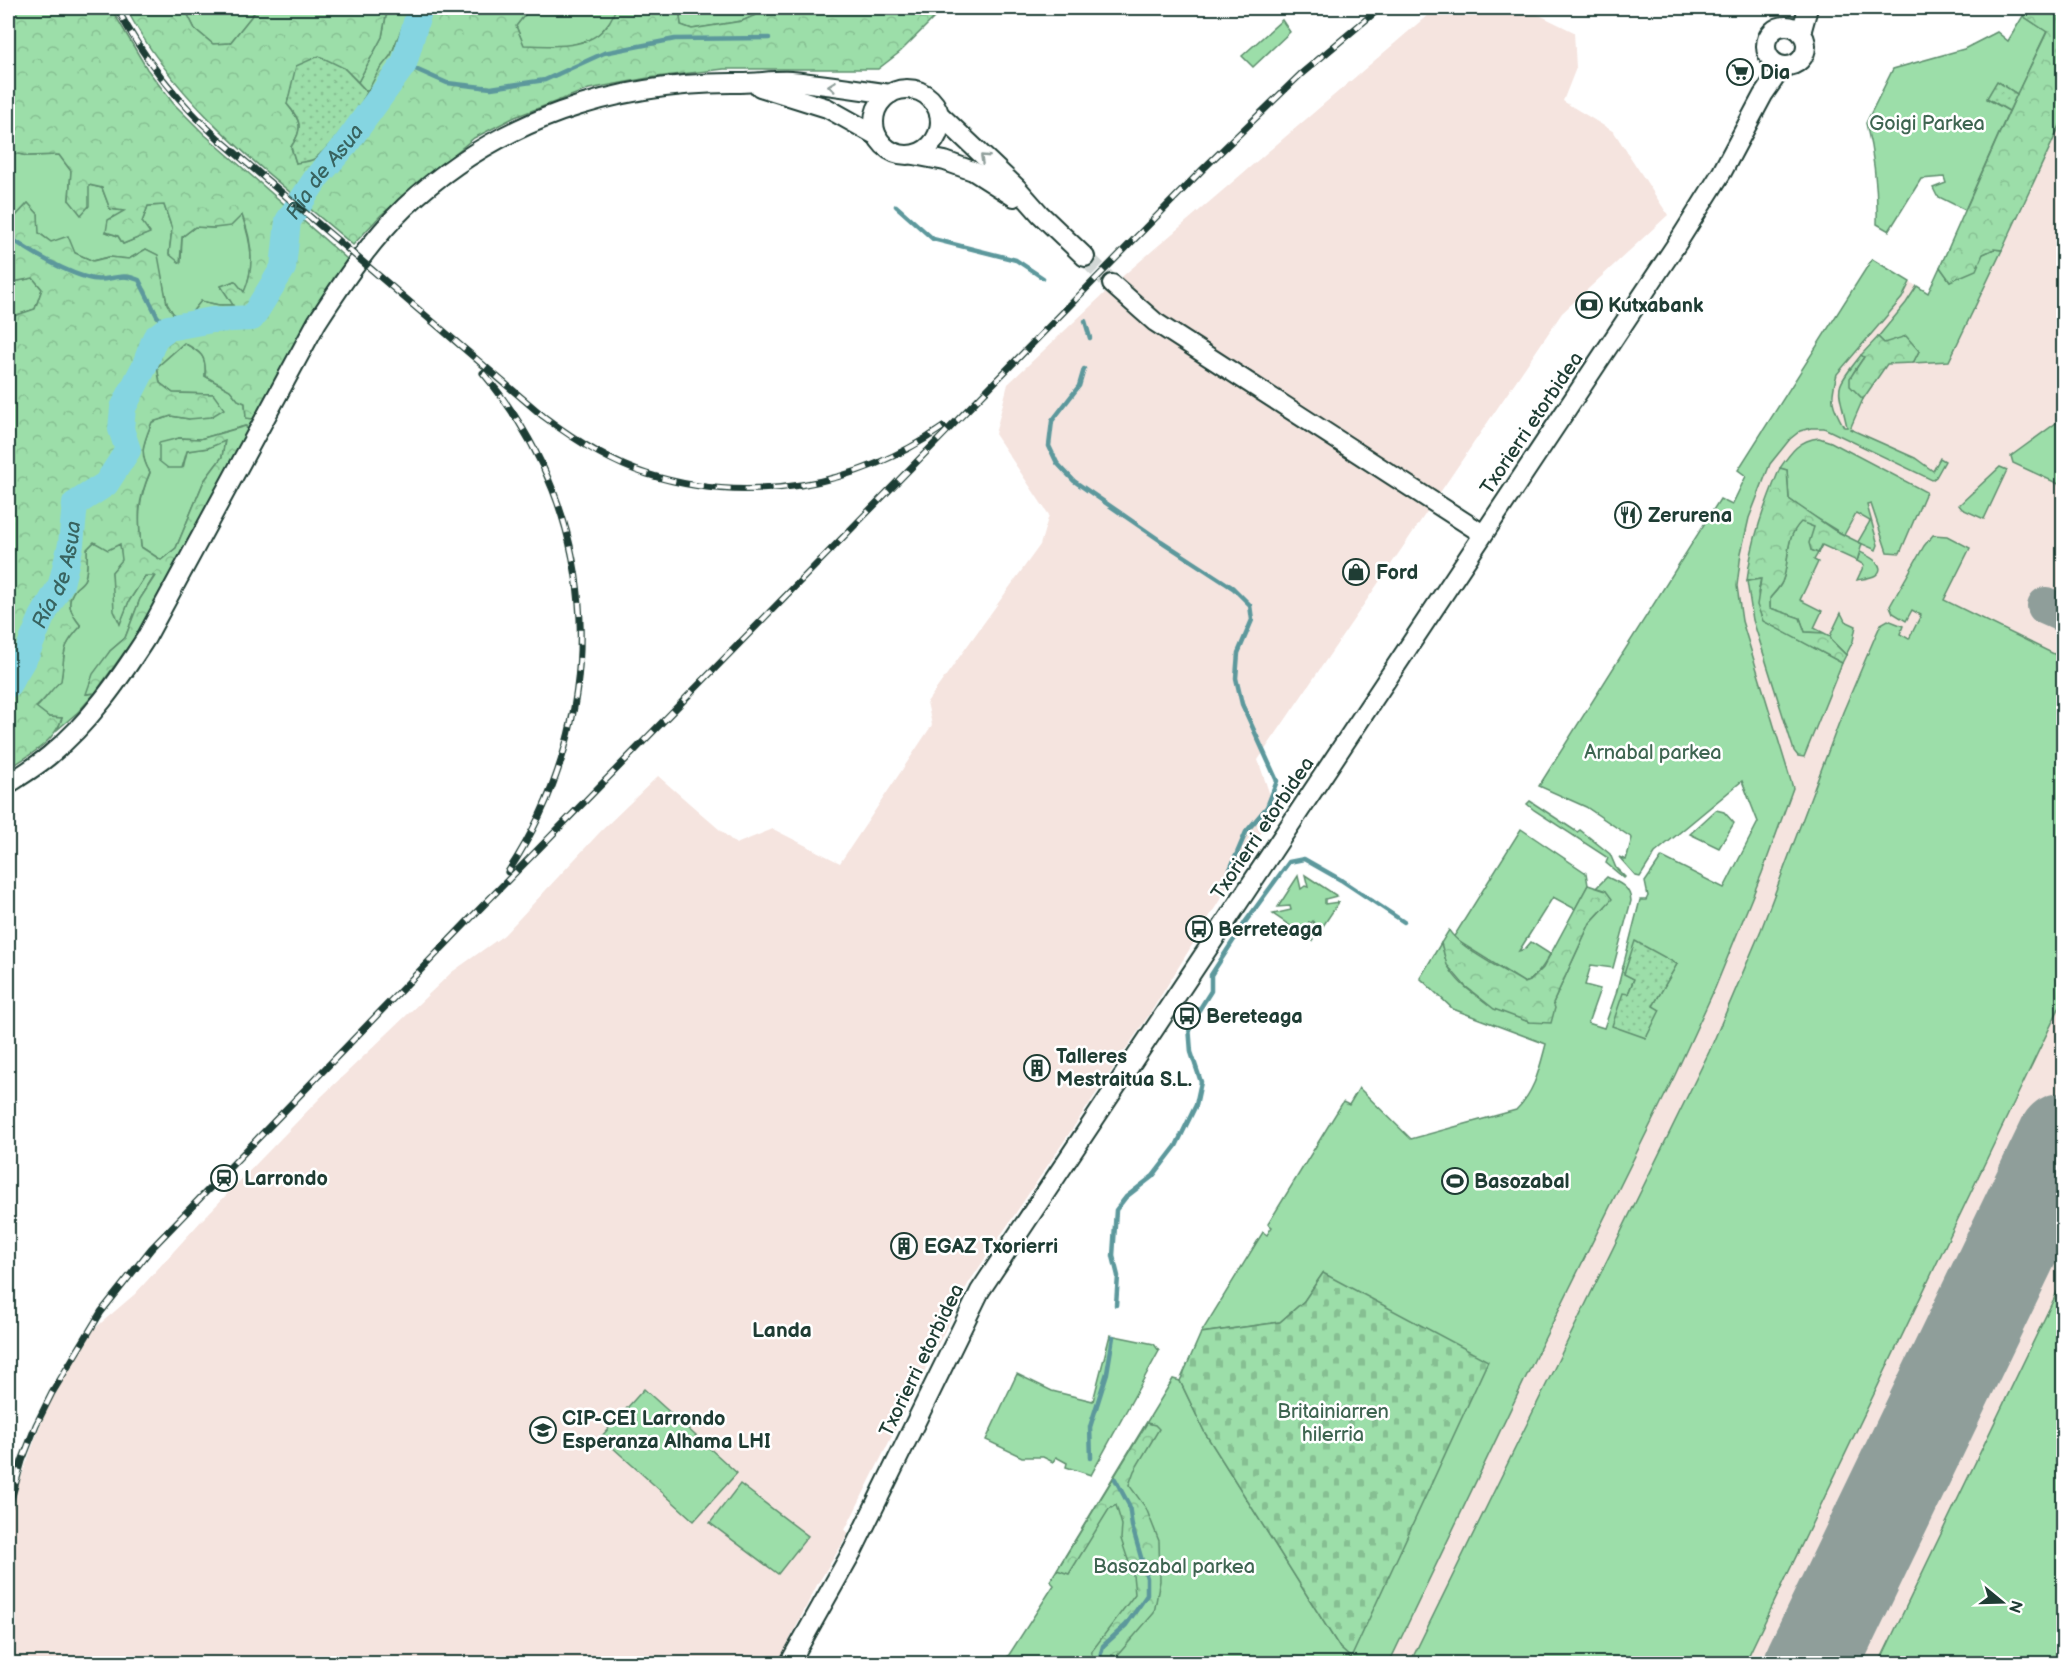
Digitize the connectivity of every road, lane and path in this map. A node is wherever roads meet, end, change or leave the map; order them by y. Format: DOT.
graph roads {
  1 [pos="1806,8"];
  2 [pos="1795,29"];
  3 [pos="1777,63"];
  4 [pos="744,83"];
  5 [pos="890,94"];
  6 [pos="939,114"];
  7 [pos="877,136"];
  8 [pos="914,154"];
  9 [pos="1040,214"];
  10 [pos="1085,257"];
  11 [pos="1112,284"];
  12 [pos="1484,534"];
  13 [pos="8,784"];
  14 [pos="789,1664"];
  1 -- 2 [label="street, Txorierri etorbidea"];
  2 -- 3 [label="street"];
  2 -- 3 [label="street, Txorierri etorbidea"];
  3 -- 12 [label="street, Txorierri etorbidea"];
  5 -- 4 [label="street, one-way"];
  4 -- 7 [label="street"];
  4 -- 13 [label="street"];
  5 -- 6 [label="street"];
  5 -- 7 [label="street"];
  6 -- 8 [label="street"];
  9 -- 6 [label="street, one-way"];
  7 -- 8 [label="street"];
  8 -- 9 [label="street"];
  9 -- 10 [label="street"];
  11 -- 12 [label="street"];
  12 -- 14 [label="street, Txorierri etorbidea"];
}
